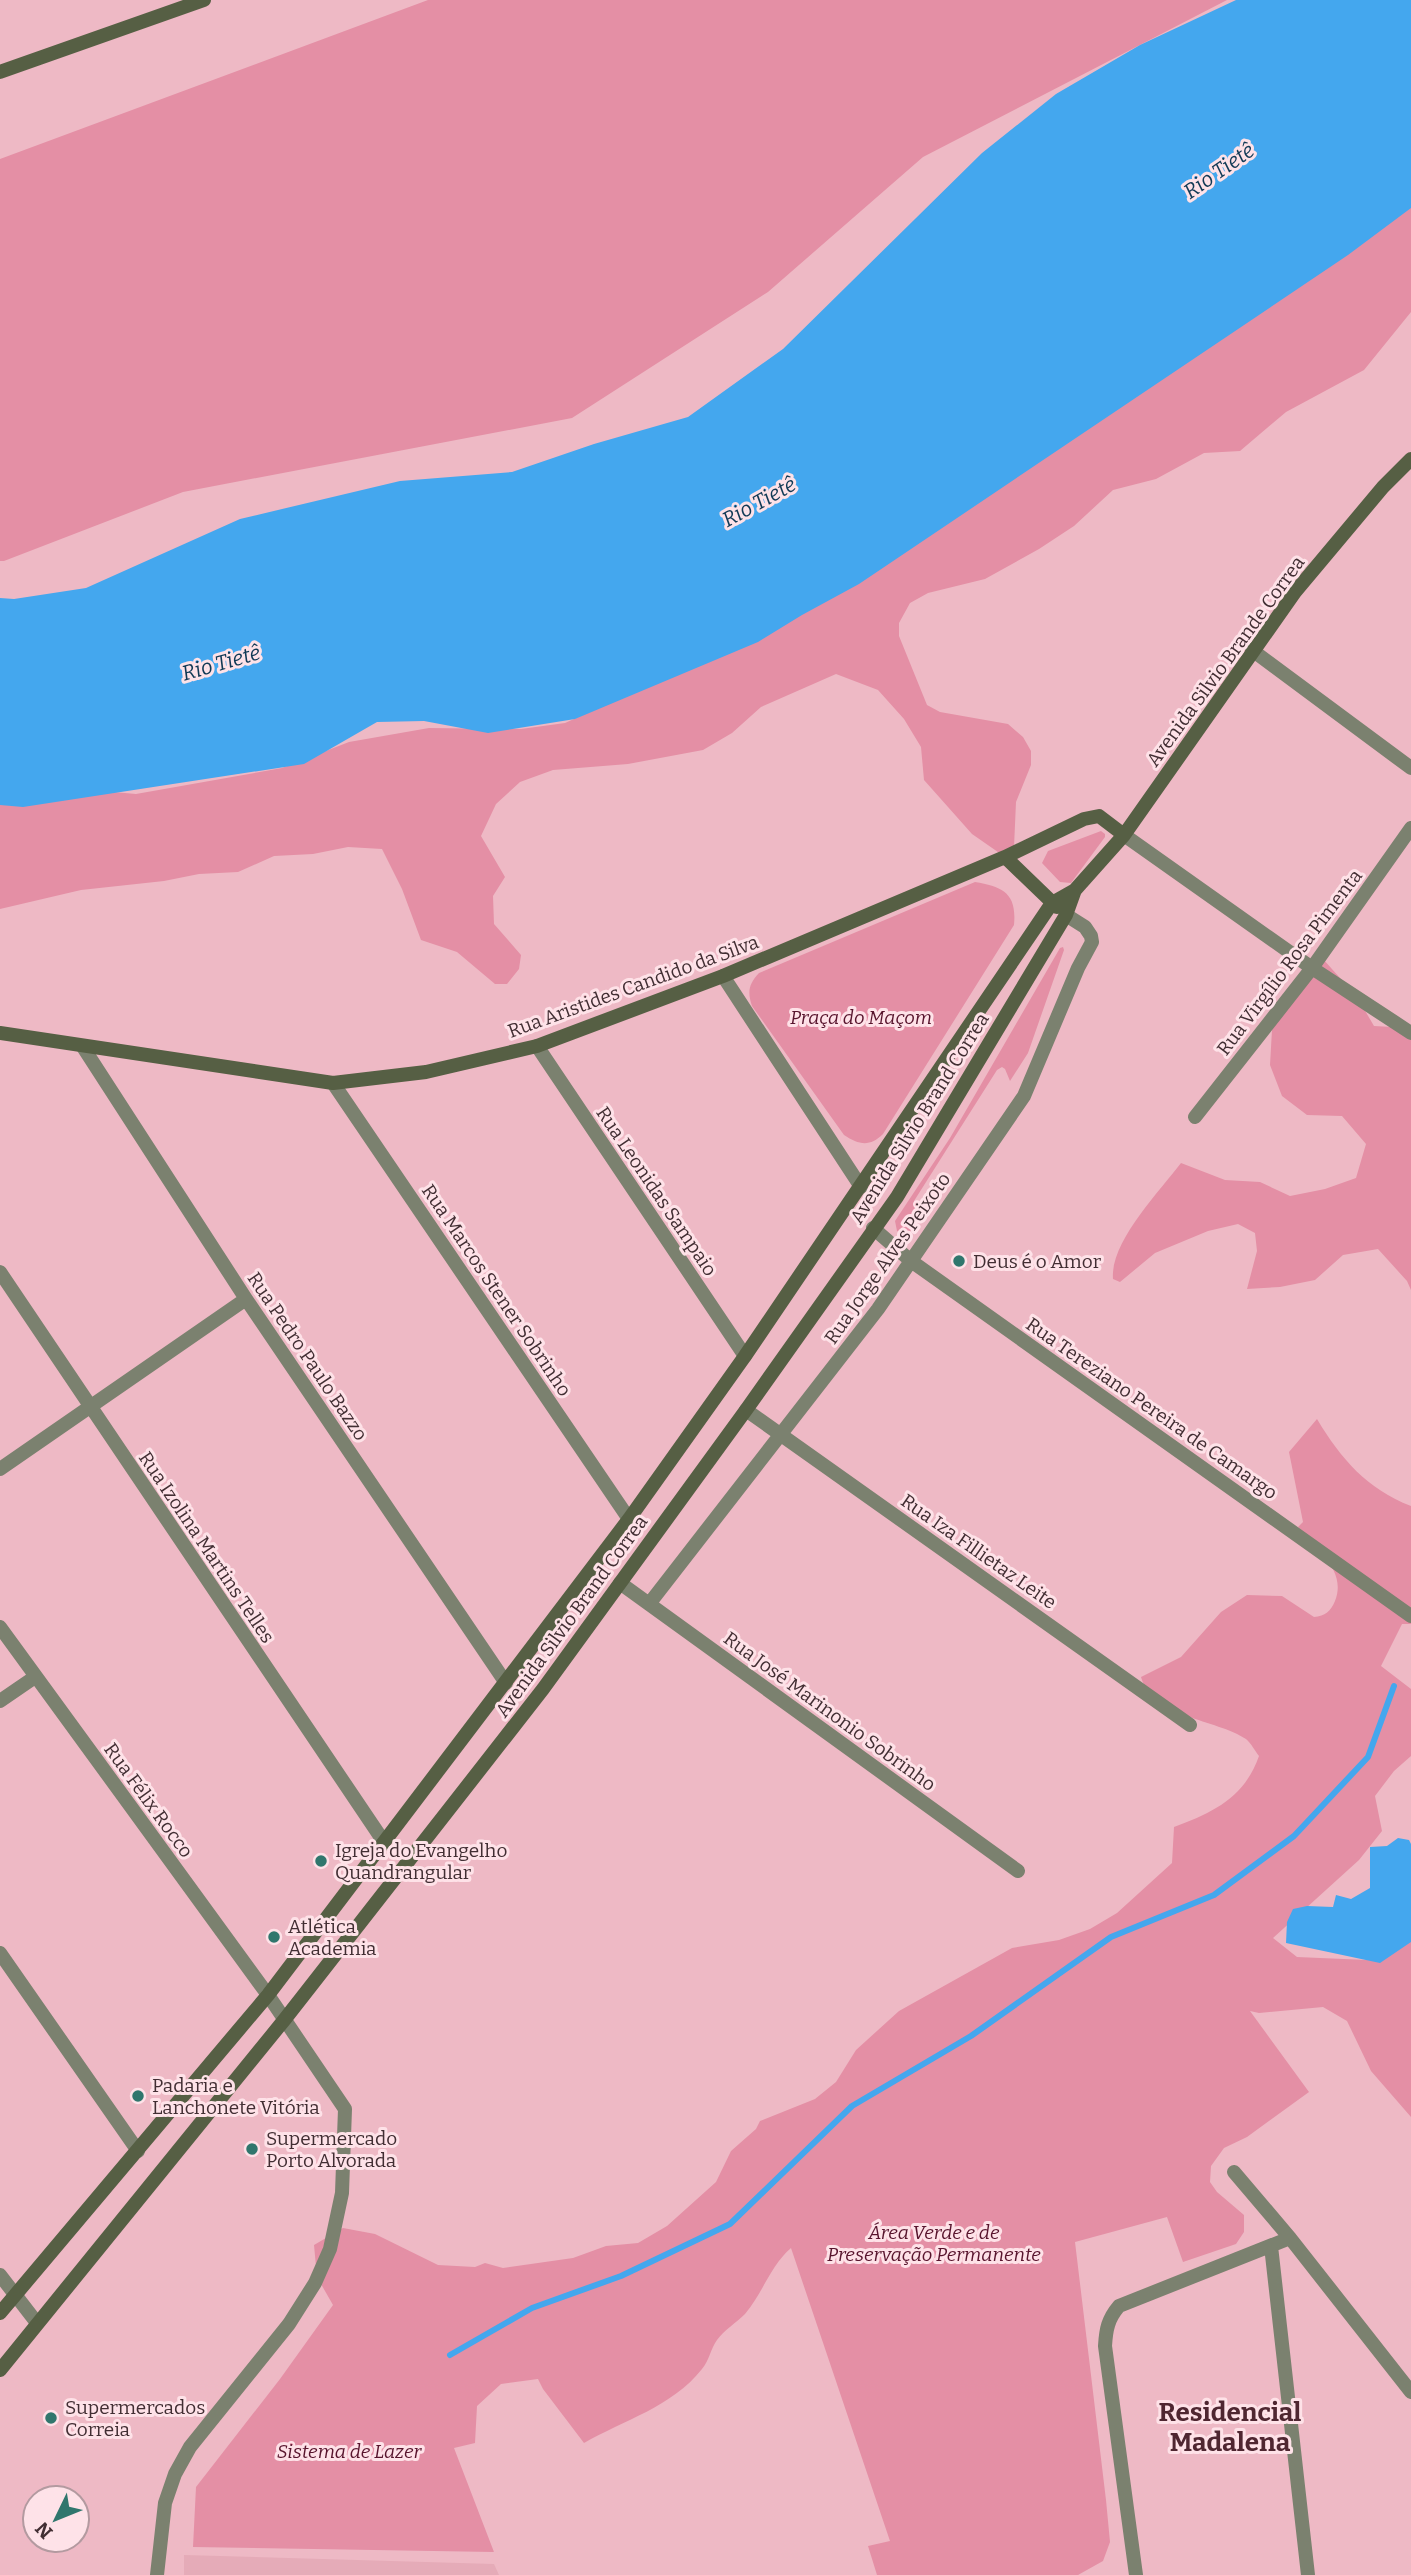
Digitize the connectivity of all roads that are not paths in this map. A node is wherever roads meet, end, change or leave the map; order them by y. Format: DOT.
graph roads {
  1 [pos="204,0"];
  2 [pos="0,72"];
  3 [pos="1411,459"];
  4 [pos="1252,650"];
  5 [pos="1411,768"];
  6 [pos="1411,828"];
  7 [pos="1124,835"];
  8 [pos="1005,857"];
  9 [pos="1075,890"];
  10 [pos="1052,903"];
  11 [pos="1066,915"];
  12 [pos="1312,968"];
  13 [pos="723,976"];
  14 [pos="0,1033"];
  15 [pos="1411,1033"];
  16 [pos="83,1046"];
  17 [pos="537,1046"];
  18 [pos="333,1083"];
  19 [pos="1195,1118"];
  20 [pos="861,1187"];
  21 [pos="873,1228"];
  22 [pos="911,1261"];
  23 [pos="0,1272"];
  24 [pos="247,1299"];
  25 [pos="745,1356"];
  26 [pos="90,1408"];
  27 [pos="746,1410"];
  28 [pos="782,1434"];
  29 [pos="0,1469"];
  30 [pos="629,1519"];
  31 [pos="620,1583"];
  32 [pos="649,1604"];
  33 [pos="1411,1616"];
  34 [pos="0,1627"];
  35 [pos="35,1677"];
  36 [pos="506,1683"];
  37 [pos="0,1701"];
  38 [pos="1190,1725"];
  39 [pos="384,1842"];
  40 [pos="1018,1871"];
  41 [pos="0,1953"];
  42 [pos="268,1995"];
  43 [pos="285,2019"];
  44 [pos="138,2151"];
  45 [pos="1234,2172"];
  46 [pos="1290,2238"];
  47 [pos="1270,2246"];
  48 [pos="0,2275"];
  49 [pos="14,2295"];
  50 [pos="0,2313"];
  51 [pos="37,2323"];
  52 [pos="0,2370"];
  53 [pos="1411,2392"];
  54 [pos="1134,2574"];
  55 [pos="157,2575"];
  56 [pos="1308,2575"];
  1 -- 2 [label="main road"];
  3 -- 4 [label="main road, Avenida Silvio Brande Correa"];
  4 -- 5 [label="street"];
  4 -- 7 [label="main road, Avenida Silvio Brande Correa"];
  6 -- 12 [label="street, Rua Virgílio Rosa Pimenta"];
  7 -- 8 [label="main road, Rua Aristides Candido da Silva"];
  7 -- 9 [label="main road, Avenida Silvio Brande Correa"];
  7 -- 12 [label="street"];
  8 -- 10 [label="main road"];
  8 -- 13 [label="main road, Rua Aristides Candido da Silva"];
  9 -- 10 [label="main road"];
  9 -- 11 [label="main road, Avenida Silvio Brand Correa"];
  10 -- 11 [label="main road"];
  10 -- 20 [label="main road, Avenida Silvio Brand Correa"];
  11 -- 21 [label="main road, Avenida Silvio Brand Correa"];
  11 -- 22 [label="street, Rua Jorge Alves Peixoto"];
  12 -- 15 [label="street"];
  12 -- 19 [label="street, Rua Virgílio Rosa Pimenta"];
  13 -- 17 [label="main road, Rua Aristides Candido da Silva"];
  13 -- 20 [label="street"];
  14 -- 16 [label="main road, Rua Aristides Candido da Silva"];
  16 -- 18 [label="main road, Rua Aristides Candido da Silva"];
  16 -- 24 [label="street, Rua Pedro Paulo Bazzo"];
  17 -- 18 [label="main road, Rua Aristides Candido da Silva"];
  17 -- 25 [label="street, Rua Leonidas Sampaio"];
  18 -- 30 [label="street, Rua Marcos Stener Sobrinho"];
  20 -- 25 [label="main road, Avenida Silvio Brand Correa"];
  21 -- 22 [label="street, Rua Tereziano Pereira de Camargo"];
  21 -- 27 [label="main road, Avenida Silvio Brand Correa"];
  22 -- 28 [label="street, Rua Jorge Alves Peixoto"];
  22 -- 33 [label="street, Rua Tereziano Pereira de Camargo"];
  23 -- 26 [label="street, Rua Izolina Martins Telles"];
  24 -- 26 [label="street"];
  24 -- 36 [label="street, Rua Pedro Paulo Bazzo"];
  25 -- 30 [label="main road, Avenida Silvio Brand Correa"];
  26 -- 29 [label="street"];
  26 -- 39 [label="street, Rua Izolina Martins Telles"];
  27 -- 28 [label="street, Rua Iza Fillietaz Leite"];
  27 -- 31 [label="main road, Avenida Silvio Brand Correa"];
  28 -- 32 [label="street, Rua Jorge Alves Peixoto"];
  28 -- 38 [label="street, Rua Iza Fillietaz Leite"];
  30 -- 36 [label="main road, Avenida Silvio Brand Correa"];
  31 -- 32 [label="street, Rua José Marinonio Sobrinho"];
  31 -- 43 [label="main road, Avenida Silvio Brand Correa"];
  32 -- 40 [label="street, Rua José Marinonio Sobrinho"];
  34 -- 35 [label="street, Rua Félix Rocco"];
  35 -- 37 [label="street"];
  35 -- 42 [label="street, Rua Félix Rocco"];
  36 -- 39 [label="main road, Avenida Silvio Brand Correa"];
  39 -- 42 [label="main road, Avenida Silvio Brand Correa"];
  41 -- 44 [label="street"];
  42 -- 43 [label="street, Rua Félix Rocco"];
  42 -- 44 [label="main road, Avenida Silvio Brand Correa"];
  43 -- 51 [label="main road, Avenida Silvio Brand Correa"];
  43 -- 55 [label="street, Rua Félix Rocco"];
  44 -- 49 [label="main road, Avenida Silvio Brand Correa"];
  45 -- 46 [label="street"];
  46 -- 47 [label="street"];
  46 -- 53 [label="street"];
  47 -- 54 [label="street"];
  47 -- 56 [label="street"];
  48 -- 49 [label="street"];
  49 -- 50 [label="main road, Avenida Silvio Brand Correa"];
  49 -- 51 [label="street"];
  51 -- 52 [label="main road, Avenida Silvio Brand Correa"];
}
